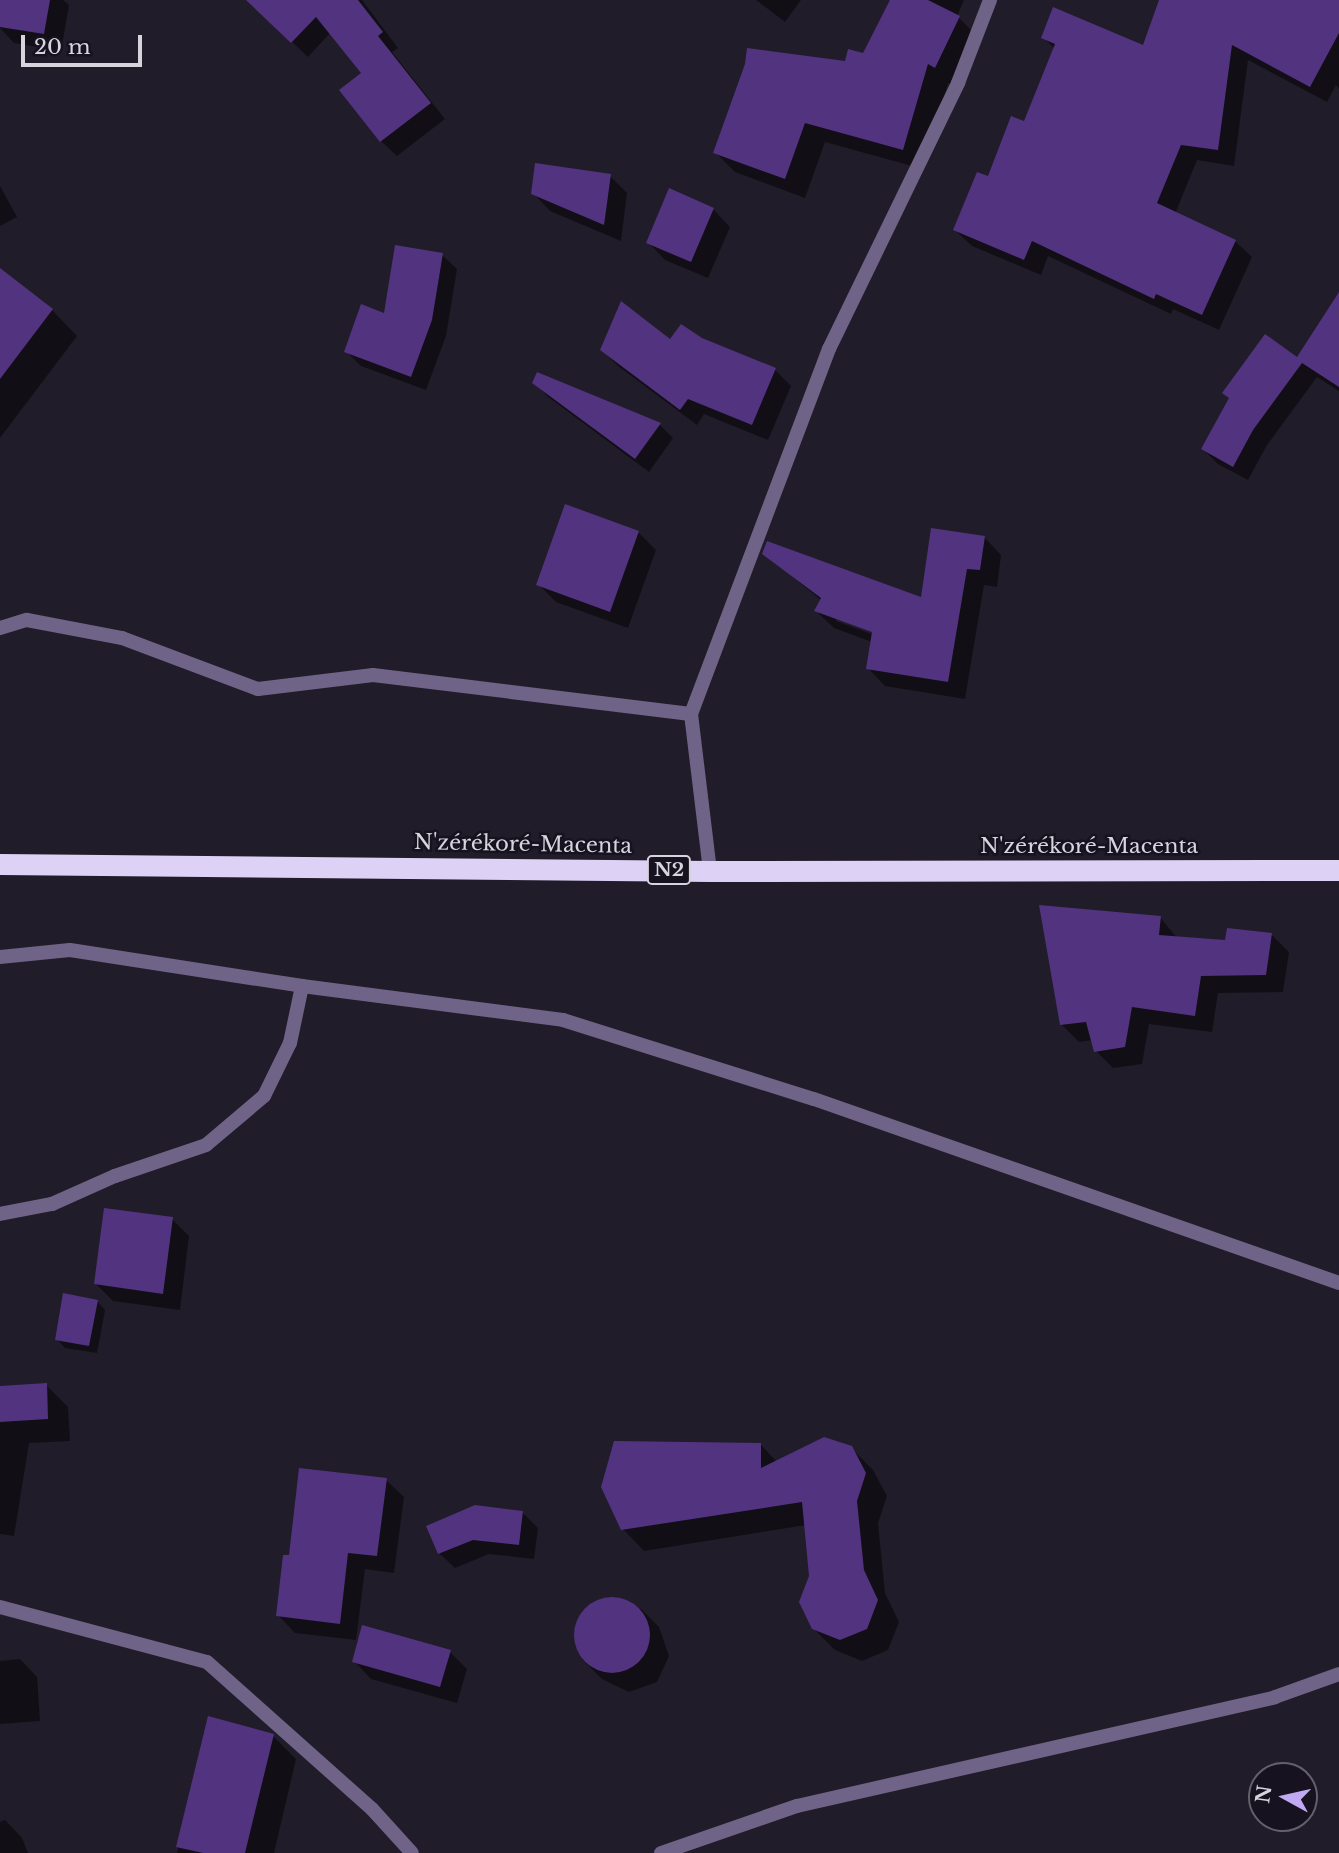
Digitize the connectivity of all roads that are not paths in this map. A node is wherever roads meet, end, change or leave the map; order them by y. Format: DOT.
graph roads {
  1 [pos="990,0"];
  2 [pos="0,628"];
  3 [pos="691,714"];
  4 [pos="0,864"];
  5 [pos="710,870"];
  6 [pos="1339,870"];
  7 [pos="0,957"];
  8 [pos="302,986"];
  9 [pos="0,1214"];
  10 [pos="1339,1283"];
  11 [pos="0,1607"];
  12 [pos="1339,1674"];
  13 [pos="412,1853"];
  14 [pos="661,1853"];
  1 -- 3 [label="street"];
  2 -- 3 [label="street"];
  3 -- 5 [label="street"];
  4 -- 5 [label="highway, N'zérékoré-Macenta / N2"];
  5 -- 6 [label="highway, N'zérékoré-Macenta / N2"];
  7 -- 8 [label="street"];
  8 -- 9 [label="street"];
  8 -- 10 [label="street"];
  11 -- 13 [label="street"];
  12 -- 14 [label="street"];
}
